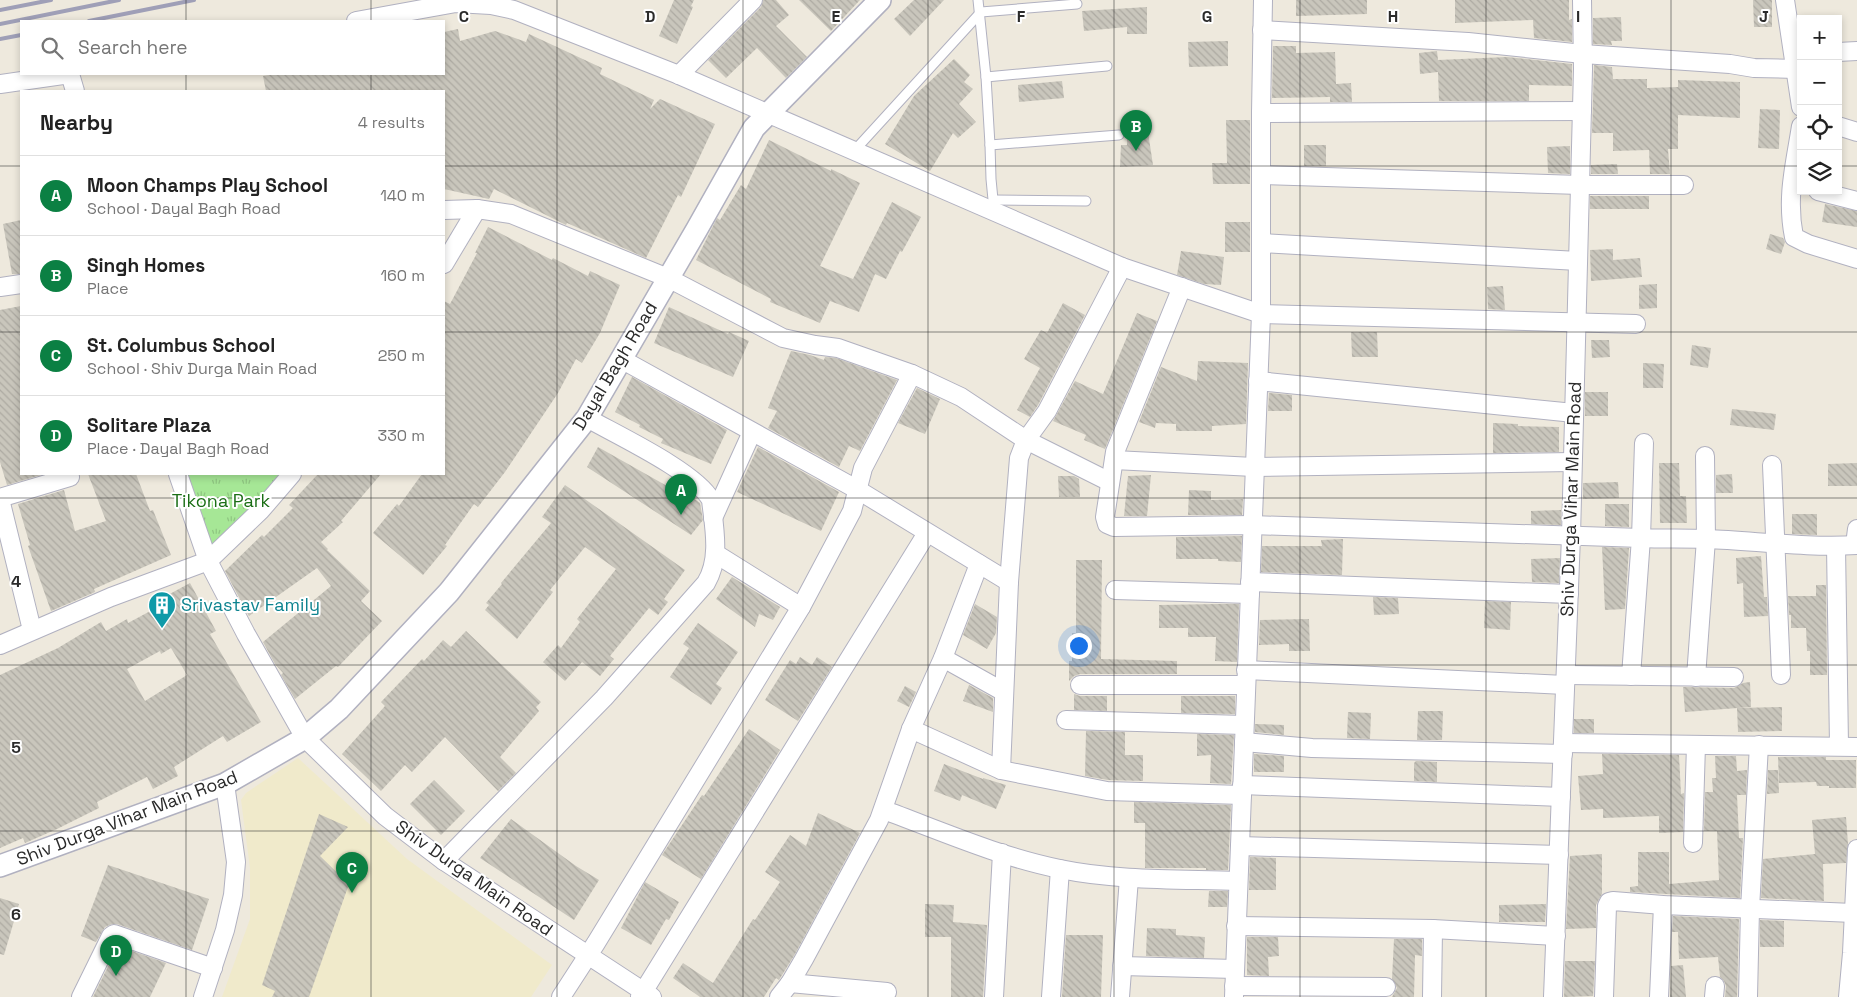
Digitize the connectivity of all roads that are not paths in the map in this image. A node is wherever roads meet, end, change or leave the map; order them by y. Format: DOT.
graph roads {
  1 [pos="752,0"];
  2 [pos="880,0"];
  3 [pos="978,0"];
  4 [pos="1263,0"];
  5 [pos="1582,0"];
  6 [pos="1785,0"];
  7 [pos="1076,4"];
  8 [pos="980,12"];
  9 [pos="362,20"];
  10 [pos="1262,30"];
  11 [pos="1857,51"];
  12 [pos="1842,52"];
  13 [pos="1583,54"];
  14 [pos="1797,59"];
  15 [pos="1797,60"];
  16 [pos="1107,66"];
  17 [pos="63,75"];
  18 [pos="70,75"];
  19 [pos="679,75"];
  20 [pos="986,77"];
  21 [pos="0,84"];
  22 [pos="75,90"];
  23 [pos="1801,105"];
  24 [pos="1582,111"];
  25 [pos="769,113"];
  26 [pos="1261,113"];
  27 [pos="1842,127"];
  28 [pos="1857,132"];
  29 [pos="1119,135"];
  30 [pos="990,145"];
  31 [pos="855,150"];
  32 [pos="1799,150"];
  33 [pos="1261,175"];
  34 [pos="1580,185"];
  35 [pos="1684,185"];
  36 [pos="1796,186"];
  37 [pos="1835,195"];
  38 [pos="1857,200"];
  39 [pos="1086,201"];
  40 [pos="994,205"];
  41 [pos="477,209"];
  42 [pos="445,210"];
  43 [pos="1261,243"];
  44 [pos="1857,259"];
  45 [pos="1578,261"];
  46 [pos="445,262"];
  47 [pos="1122,266"];
  48 [pos="668,278"];
  49 [pos="20,284"];
  50 [pos="0,288"];
  51 [pos="1182,288"];
  52 [pos="1261,314"];
  53 [pos="1576,324"];
  54 [pos="1636,324"];
  55 [pos="621,359"];
  56 [pos="912,374"];
  57 [pos="1258,381"];
  58 [pos="1574,413"];
  59 [pos="587,418"];
  60 [pos="752,432"];
  61 [pos="1026,440"];
  62 [pos="1644,443"];
  63 [pos="1705,456"];
  64 [pos="1114,460"];
  65 [pos="1572,462"];
  66 [pos="1772,465"];
  67 [pos="1254,466"];
  68 [pos="178,475"];
  69 [pos="291,475"];
  70 [pos="70,477"];
  71 [pos="1110,482"];
  72 [pos="858,490"];
  73 [pos="0,498"];
  74 [pos="713,519"];
  75 [pos="1252,525"];
  76 [pos="926,533"];
  77 [pos="1571,536"];
  78 [pos="1641,538"];
  79 [pos="1706,539"];
  80 [pos="1856,540"];
  81 [pos="1776,544"];
  82 [pos="1836,546"];
  83 [pos="716,554"];
  84 [pos="208,561"];
  85 [pos="979,564"];
  86 [pos="1009,582"];
  87 [pos="1250,588"];
  88 [pos="1116,590"];
  89 [pos="1569,594"];
  90 [pos="801,607"];
  91 [pos="32,630"];
  92 [pos="0,645"];
  93 [pos="943,658"];
  94 [pos="1781,675"];
  95 [pos="1631,676"];
  96 [pos="1696,677"];
  97 [pos="1734,677"];
  98 [pos="1246,678"];
  99 [pos="1566,680"];
  100 [pos="1080,685"];
  101 [pos="1004,692"];
  102 [pos="1066,720"];
  103 [pos="911,729"];
  104 [pos="1244,733"];
  105 [pos="306,738"];
  106 [pos="1696,745"];
  107 [pos="1759,745"];
  108 [pos="1839,746"];
  109 [pos="1857,746"];
  110 [pos="1563,748"];
  111 [pos="1001,770"];
  112 [pos="225,784"];
  113 [pos="1242,790"];
  114 [pos="1561,798"];
  115 [pos="884,810"];
  116 [pos="1693,844"];
  117 [pos="1240,846"];
  118 [pos="1857,849"];
  119 [pos="1002,853"];
  120 [pos="1559,855"];
  121 [pos="444,861"];
  122 [pos="0,866"];
  123 [pos="1060,869"];
  124 [pos="1129,878"];
  125 [pos="1238,881"];
  126 [pos="1663,905"];
  127 [pos="1750,909"];
  128 [pos="1853,913"];
  129 [pos="1236,926"];
  130 [pos="1433,928"];
  131 [pos="1556,936"];
  132 [pos="1855,953"];
  133 [pos="588,955"];
  134 [pos="1122,966"];
  135 [pos="213,968"];
  136 [pos="790,983"];
  137 [pos="1234,984"];
  138 [pos="1386,987"];
  139 [pos="887,992"];
  140 [pos="645,995"];
  141 [pos="81,997"];
  142 [pos="203,997"];
  143 [pos="561,997"];
  144 [pos="779,997"];
  145 [pos="994,997"];
  146 [pos="1051,997"];
  147 [pos="1120,997"];
  148 [pos="1432,997"];
  149 [pos="1553,997"];
  150 [pos="1604,997"];
  151 [pos="1659,997"];
  152 [pos="1748,997"];
  153 [pos="1848,997"];
  1 -- 19 [label="street"];
  2 -- 25 [label="street, Dayal Bagh Road"];
  3 -- 8 [label="lane"];
  4 -- 10 [label="street"];
  5 -- 13 [label="street, Shiv Durga Vihar Main Road"];
  6 -- 14 [label="street"];
  7 -- 8 [label="lane"];
  8 -- 20 [label="lane"];
  8 -- 31 [label="lane"];
  9 -- 19 [label="street"];
  10 -- 13 [label="street"];
  10 -- 26 [label="street"];
  11 -- 12 [label="street"];
  13 -- 14 [label="street"];
  13 -- 24 [label="street, Shiv Durga Vihar Main Road"];
  15 -- 23 [label="street"];
  16 -- 20 [label="lane"];
  17 -- 21 [label="street"];
  18 -- 22 [label="street"];
  19 -- 25 [label="street"];
  20 -- 30 [label="lane"];
  24 -- 26 [label="street"];
  24 -- 34 [label="street, Shiv Durga Vihar Main Road"];
  25 -- 31 [label="street"];
  25 -- 48 [label="street, Dayal Bagh Road"];
  26 -- 33 [label="street"];
  27 -- 28 [label="street"];
  29 -- 30 [label="lane"];
  30 -- 40 [label="lane"];
  31 -- 40 [label="street"];
  32 -- 36 [label="street"];
  33 -- 34 [label="street"];
  33 -- 43 [label="street"];
  34 -- 35 [label="street"];
  34 -- 45 [label="street, Shiv Durga Vihar Main Road"];
  36 -- 44 [label="street"];
  37 -- 38 [label="street"];
  39 -- 40 [label="lane"];
  40 -- 47 [label="street"];
  41 -- 42 [label="street"];
  41 -- 46 [label="street"];
  41 -- 48 [label="street"];
  43 -- 45 [label="street"];
  43 -- 52 [label="street"];
  45 -- 53 [label="street, Shiv Durga Vihar Main Road"];
  47 -- 51 [label="street"];
  47 -- 61 [label="street"];
  48 -- 55 [label="street, Dayal Bagh Road"];
  48 -- 56 [label="street"];
  49 -- 50 [label="street"];
  51 -- 52 [label="street"];
  51 -- 64 [label="street"];
  52 -- 53 [label="street"];
  52 -- 57 [label="street"];
  53 -- 54 [label="street"];
  53 -- 58 [label="street, Shiv Durga Vihar Main Road"];
  55 -- 59 [label="street, Dayal Bagh Road"];
  55 -- 60 [label="street"];
  56 -- 61 [label="street"];
  56 -- 72 [label="street"];
  57 -- 58 [label="street"];
  57 -- 67 [label="street"];
  58 -- 65 [label="street, Shiv Durga Vihar Main Road"];
  59 -- 74 [label="street"];
  59 -- 105 [label="street, Dayal Bagh Road"];
  60 -- 72 [label="street"];
  60 -- 74 [label="street"];
  61 -- 71 [label="street"];
  61 -- 86 [label="street"];
  62 -- 78 [label="street"];
  63 -- 79 [label="street"];
  64 -- 67 [label="street"];
  64 -- 71 [label="street"];
  65 -- 67 [label="street"];
  65 -- 77 [label="street, Shiv Durga Vihar Main Road"];
  66 -- 81 [label="street"];
  67 -- 75 [label="street"];
  68 -- 84 [label="street, Shiv Durga Main Road"];
  69 -- 84 [label="street"];
  70 -- 73 [label="street"];
  71 -- 75 [label="street"];
  72 -- 76 [label="street"];
  72 -- 90 [label="street"];
  73 -- 91 [label="street"];
  74 -- 83 [label="street"];
  75 -- 77 [label="street"];
  75 -- 87 [label="street"];
  76 -- 85 [label="street"];
  76 -- 140 [label="street"];
  77 -- 78 [label="street"];
  77 -- 89 [label="street, Shiv Durga Vihar Main Road"];
  78 -- 79 [label="street"];
  78 -- 95 [label="street"];
  79 -- 81 [label="street"];
  79 -- 96 [label="street"];
  80 -- 82 [label="street"];
  81 -- 82 [label="street"];
  81 -- 94 [label="street"];
  82 -- 108 [label="street"];
  83 -- 90 [label="street"];
  83 -- 121 [label="street"];
  84 -- 91 [label="street"];
  84 -- 105 [label="street, Shiv Durga Main Road"];
  85 -- 86 [label="street"];
  85 -- 93 [label="street"];
  86 -- 101 [label="street"];
  87 -- 88 [label="street"];
  87 -- 89 [label="street"];
  87 -- 98 [label="street"];
  89 -- 99 [label="street, Shiv Durga Vihar Main Road"];
  90 -- 133 [label="street"];
  91 -- 92 [label="street"];
  93 -- 101 [label="street"];
  93 -- 103 [label="street"];
  95 -- 96 [label="street"];
  95 -- 99 [label="street"];
  96 -- 97 [label="street"];
  98 -- 99 [label="street"];
  98 -- 100 [label="street"];
  98 -- 104 [label="street"];
  99 -- 110 [label="street, Shiv Durga Vihar Main Road"];
  101 -- 111 [label="street"];
  102 -- 104 [label="street"];
  103 -- 111 [label="street"];
  103 -- 115 [label="street"];
  104 -- 110 [label="street"];
  104 -- 113 [label="street"];
  105 -- 112 [label="street, Shiv Durga Vihar Main Road"];
  105 -- 121 [label="street, Shiv Durga Main Road"];
  106 -- 107 [label="street"];
  106 -- 110 [label="street"];
  106 -- 116 [label="street"];
  107 -- 108 [label="street"];
  107 -- 127 [label="street"];
  108 -- 109 [label="street"];
  110 -- 114 [label="street, Shiv Durga Vihar Main Road"];
  111 -- 113 [label="street"];
  112 -- 122 [label="street, Shiv Durga Vihar Main Road"];
  112 -- 135 [label="street"];
  113 -- 114 [label="street"];
  113 -- 117 [label="street"];
  114 -- 120 [label="street, Shiv Durga Vihar Main Road"];
  115 -- 119 [label="street"];
  115 -- 136 [label="street"];
  117 -- 120 [label="street"];
  117 -- 125 [label="street"];
  118 -- 128 [label="street"];
  119 -- 123 [label="street"];
  119 -- 145 [label="street"];
  120 -- 131 [label="street, Shiv Durga Vihar Main Road"];
  121 -- 133 [label="street, Shiv Durga Main Road"];
  123 -- 124 [label="street"];
  123 -- 146 [label="street"];
  124 -- 125 [label="street"];
  124 -- 134 [label="street"];
  125 -- 129 [label="street"];
  126 -- 127 [label="street"];
  126 -- 150 [label="street"];
  126 -- 151 [label="street"];
  127 -- 128 [label="street"];
  127 -- 152 [label="street"];
  128 -- 132 [label="street"];
  129 -- 130 [label="street"];
  129 -- 137 [label="street"];
  130 -- 131 [label="street"];
  130 -- 148 [label="street"];
  131 -- 149 [label="street, Shiv Durga Vihar Main Road"];
  132 -- 153 [label="street"];
  133 -- 140 [label="street, Shiv Durga Main Road"];
  133 -- 143 [label="street"];
  134 -- 137 [label="street"];
  134 -- 147 [label="street"];
  135 -- 141 [label="street"];
  135 -- 142 [label="street"];
  136 -- 139 [label="street"];
  136 -- 144 [label="street"];
  137 -- 138 [label="street"];
}
